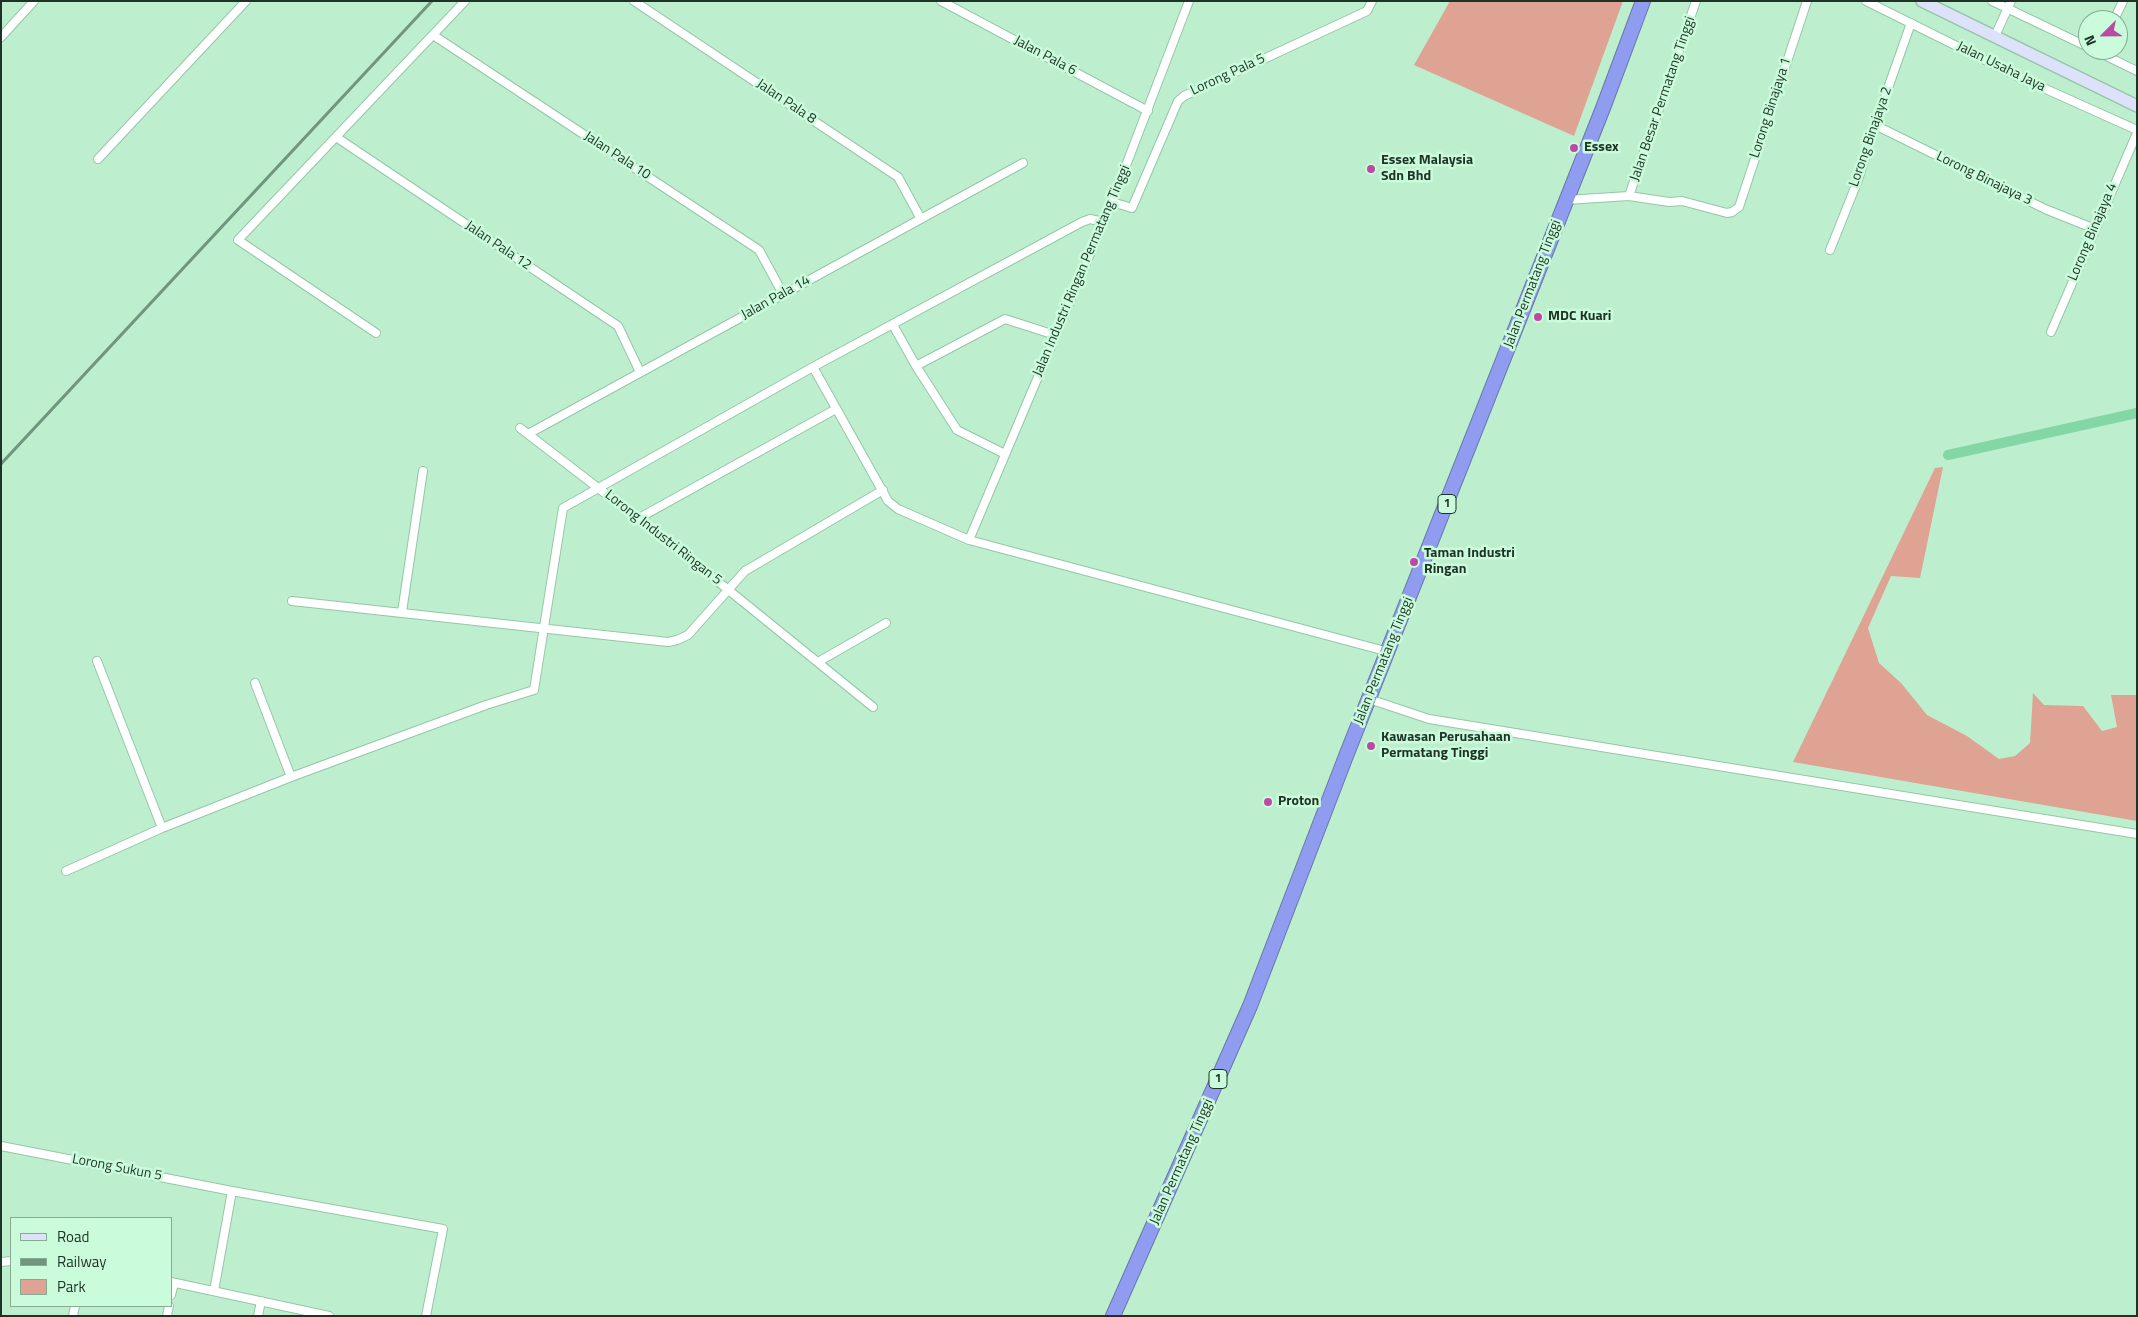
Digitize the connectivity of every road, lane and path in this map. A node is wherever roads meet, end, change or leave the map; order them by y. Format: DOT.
graph roads {
  1 [pos="34,1"];
  2 [pos="246,1"];
  3 [pos="465,1"];
  4 [pos="634,1"];
  5 [pos="941,1"];
  6 [pos="1189,1"];
  7 [pos="1372,1"];
  8 [pos="1643,1"];
  9 [pos="1696,1"];
  10 [pos="1807,1"];
  11 [pos="1866,1"];
  12 [pos="1922,1"];
  13 [pos="1992,1"];
  14 [pos="2009,5"];
  15 [pos="1911,23"];
  16 [pos="433,35"];
  17 [pos="1995,36"];
  18 [pos="1,37"];
  19 [pos="2078,42"];
  20 [pos="2116,60"];
  21 [pos="2137,71"];
  22 [pos="2137,106"];
  23 [pos="1148,111"];
  24 [pos="1875,125"];
  25 [pos="2137,132"];
  26 [pos="336,137"];
  27 [pos="98,159"];
  28 [pos="1023,163"];
  29 [pos="1629,196"];
  30 [pos="1566,200"];
  31 [pos="1112,202"];
  32 [pos="921,219"];
  33 [pos="1104,222"];
  34 [pos="2095,229"];
  35 [pos="1830,250"];
  36 [pos="783,294"];
  37 [pos="893,324"];
  38 [pos="2051,332"];
  39 [pos="376,333"];
  40 [pos="1055,335"];
  41 [pos="916,366"];
  42 [pos="813,367"];
  43 [pos="640,372"];
  44 [pos="836,409"];
  45 [pos="520,428"];
  46 [pos="528,434"];
  47 [pos="1005,454"];
  48 [pos="423,471"];
  49 [pos="598,487"];
  50 [pos="883,490"];
  51 [pos="639,518"];
  52 [pos="970,540"];
  53 [pos="728,588"];
  54 [pos="292,601"];
  55 [pos="402,612"];
  56 [pos="886,623"];
  57 [pos="543,628"];
  58 [pos="1389,652"];
  59 [pos="96,662"];
  60 [pos="818,662"];
  61 [pos="255,683"];
  62 [pos="1369,699"];
  63 [pos="873,707"];
  64 [pos="291,777"];
  65 [pos="162,828"];
  66 [pos="2137,834"];
  67 [pos="66,872"];
  68 [pos="1,1146"];
  69 [pos="232,1191"];
  70 [pos="172,1283"];
  71 [pos="214,1291"];
  72 [pos="261,1301"];
  73 [pos="258,1316"];
  74 [pos="329,1316"];
  75 [pos="426,1316"];
  76 [pos="1113,1316"];
  1 -- 18 [label="street"];
  2 -- 27 [label="street"];
  3 -- 16 [label="street"];
  4 -- 32 [label="street, Jalan Pala 8"];
  5 -- 23 [label="street, Jalan Pala 6"];
  6 -- 23 [label="street, Jalan Industri Ringan Permatang Tinggi"];
  7 -- 31 [label="street, Lorong Pala 5"];
  8 -- 30 [label="highway, Jalan Permatang Tinggi / 1"];
  9 -- 29 [label="street, Jalan Besar Permatang Tinggi"];
  10 -- 29 [label="street, Lorong Binajaya 1"];
  11 -- 15 [label="street, Jalan Usaha Jaya"];
  12 -- 17 [label="street, Jalan Usaha Jaya"];
  13 -- 14 [label="street"];
  14 -- 17 [label="street"];
  14 -- 19 [label="street"];
  15 -- 24 [label="street, Lorong Binajaya 2"];
  15 -- 25 [label="street, Jalan Usaha Jaya"];
  16 -- 26 [label="street"];
  16 -- 36 [label="street, Jalan Pala 10"];
  17 -- 22 [label="street, Jalan Usaha Jaya"];
  20 -- 21 [label="street"];
  23 -- 31 [label="street, Jalan Industri Ringan Permatang Tinggi"];
  24 -- 34 [label="street, Lorong Binajaya 3"];
  24 -- 35 [label="street, Lorong Binajaya 2"];
  25 -- 34 [label="street, Lorong Binajaya 4"];
  26 -- 39 [label="street"];
  26 -- 43 [label="street, Jalan Pala 12"];
  28 -- 32 [label="street, Jalan Pala 14"];
  29 -- 30 [label="street"];
  30 -- 58 [label="highway, Jalan Permatang Tinggi / 1"];
  31 -- 33 [label="street, Jalan Industri Ringan Permatang Tinggi"];
  32 -- 36 [label="street, Jalan Pala 14"];
  33 -- 37 [label="street"];
  33 -- 40 [label="street, Jalan Industri Ringan Permatang Tinggi"];
  34 -- 38 [label="street, Lorong Binajaya 4"];
  36 -- 43 [label="street, Jalan Pala 14"];
  37 -- 41 [label="street"];
  37 -- 42 [label="street"];
  40 -- 41 [label="street"];
  40 -- 47 [label="street, Jalan Industri Ringan Permatang Tinggi"];
  41 -- 47 [label="street"];
  42 -- 44 [label="street"];
  42 -- 49 [label="street"];
  43 -- 46 [label="street, Jalan Pala 14"];
  44 -- 50 [label="street"];
  44 -- 51 [label="street"];
  45 -- 46 [label="street, Lorong Industri Ringan 5"];
  46 -- 49 [label="street, Lorong Industri Ringan 5"];
  47 -- 52 [label="street, Jalan Industri Ringan Permatang Tinggi"];
  48 -- 55 [label="street"];
  49 -- 51 [label="street, Lorong Industri Ringan 5"];
  49 -- 57 [label="street"];
  50 -- 52 [label="street"];
  50 -- 53 [label="street"];
  51 -- 53 [label="street, Lorong Industri Ringan 5"];
  52 -- 58 [label="street"];
  53 -- 57 [label="street"];
  53 -- 60 [label="street, Lorong Industri Ringan 5"];
  54 -- 55 [label="street"];
  55 -- 57 [label="street"];
  56 -- 60 [label="street"];
  57 -- 64 [label="street"];
  58 -- 62 [label="highway, Jalan Permatang Tinggi / 1"];
  59 -- 65 [label="street"];
  60 -- 63 [label="street, Lorong Industri Ringan 5"];
  61 -- 64 [label="street"];
  62 -- 66 [label="street"];
  62 -- 76 [label="highway, Jalan Permatang Tinggi / 1"];
  64 -- 65 [label="street"];
  65 -- 67 [label="street"];
  68 -- 69 [label="street, Lorong Sukun 5"];
  69 -- 71 [label="street"];
  69 -- 75 [label="street, Lorong Sukun 5"];
  70 -- 71 [label="street"];
  71 -- 72 [label="street"];
  72 -- 73 [label="street"];
  72 -- 74 [label="street"];
}
